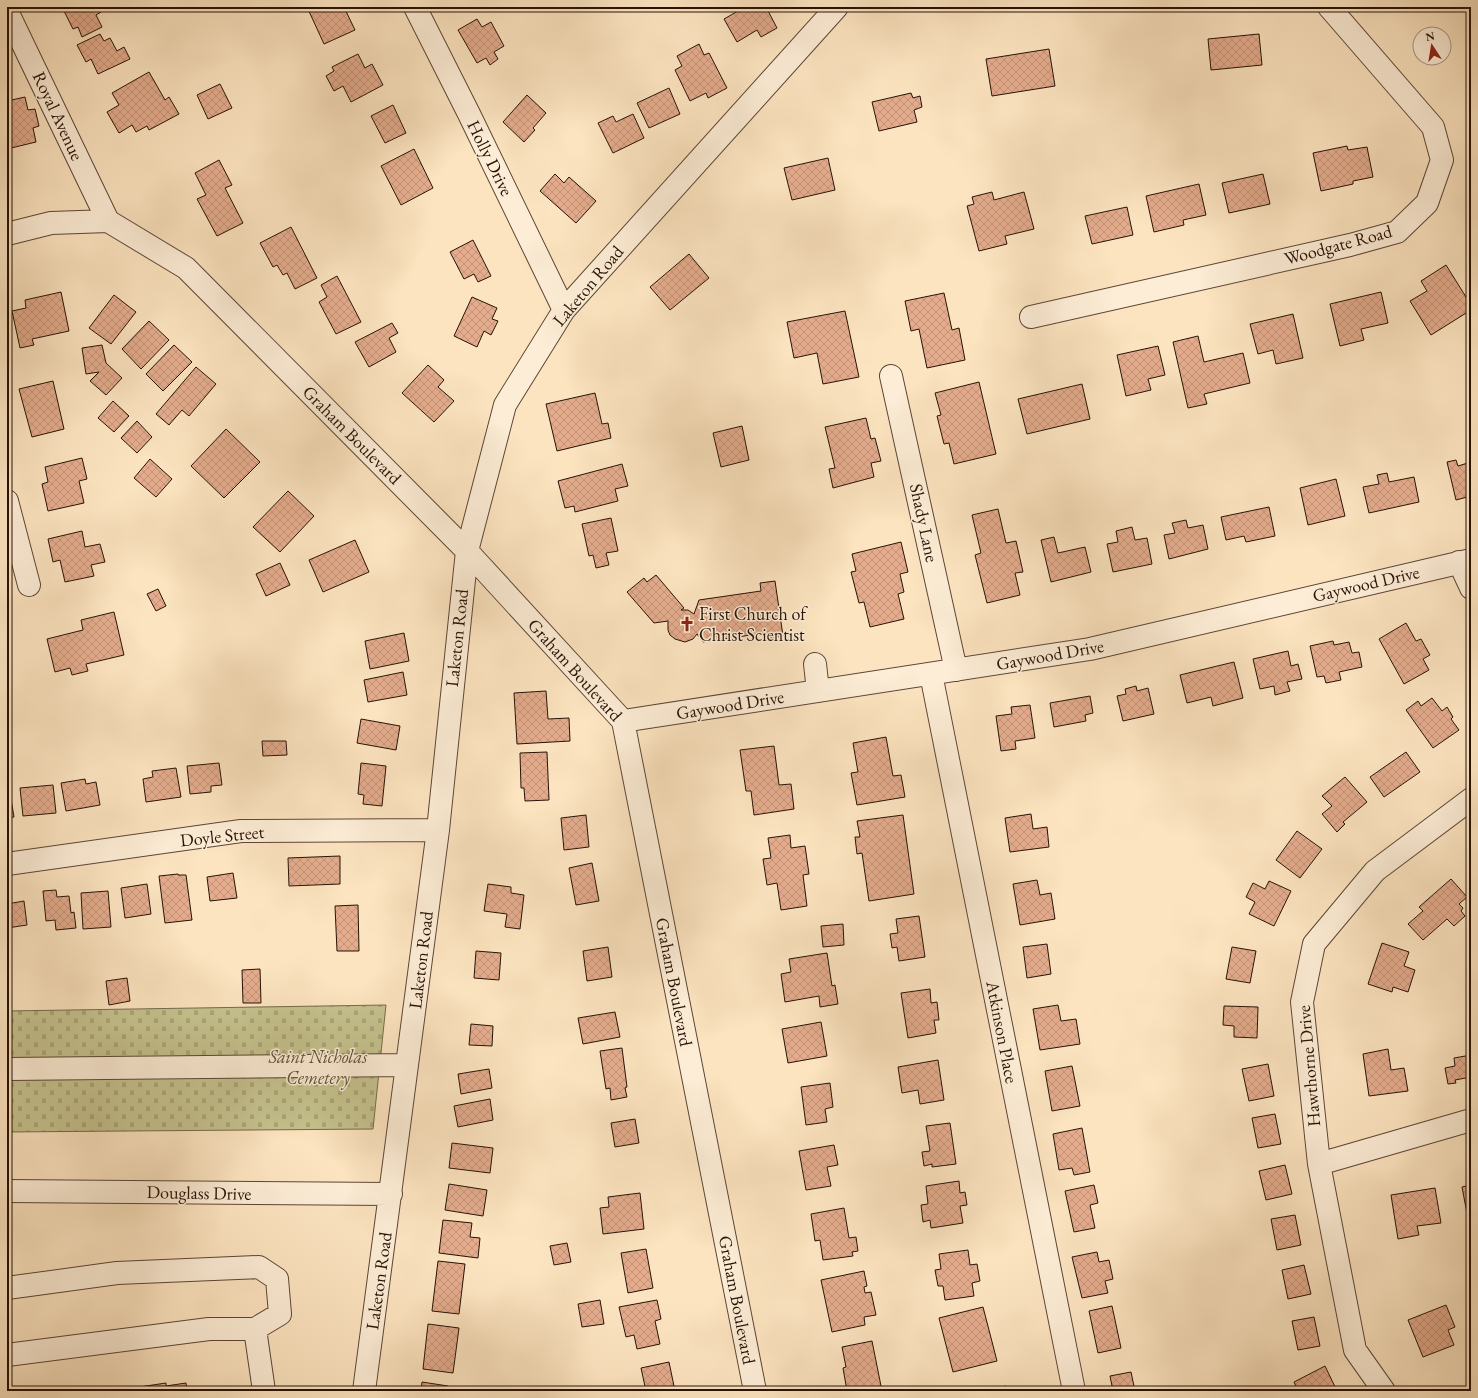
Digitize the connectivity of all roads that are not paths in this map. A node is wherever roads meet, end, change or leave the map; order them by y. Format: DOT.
graph roads {
  1 [pos="415,7"];
  2 [pos="837,7"];
  3 [pos="1329,7"];
  4 [pos="7,11"];
  5 [pos="14,42"];
  6 [pos="108,221"];
  7 [pos="7,234"];
  8 [pos="564,310"];
  9 [pos="1031,317"];
  10 [pos="891,376"];
  11 [pos="7,501"];
  12 [pos="467,550"];
  13 [pos="1465,561"];
  14 [pos="29,585"];
  15 [pos="1471,588"];
  16 [pos="815,664"];
  17 [pos="956,670"];
  18 [pos="931,674"];
  19 [pos="818,691"];
  20 [pos="623,721"];
  21 [pos="1471,799"];
  22 [pos="438,830"];
  23 [pos="7,864"];
  24 [pos="407,1065"];
  25 [pos="7,1069"];
  26 [pos="1471,1120"];
  27 [pos="1318,1164"];
  28 [pos="7,1191"];
  29 [pos="391,1194"];
  30 [pos="7,1288"];
  31 [pos="255,1329"];
  32 [pos="7,1355"];
  33 [pos="264,1391"];
  34 [pos="364,1391"];
  35 [pos="755,1391"];
  36 [pos="1074,1391"];
  37 [pos="1384,1391"];
  1 -- 8 [label="street, Holly Drive"];
  2 -- 8 [label="street, Laketon Road"];
  3 -- 9 [label="street, Woodgate Road"];
  4 -- 5 [label="street, Royal Avenue"];
  5 -- 6 [label="street, Royal Avenue"];
  6 -- 7 [label="street"];
  6 -- 12 [label="street, Graham Boulevard"];
  8 -- 12 [label="street, Laketon Road"];
  10 -- 17 [label="street, Shady Lane"];
  11 -- 14 [label="street"];
  12 -- 20 [label="street, Graham Boulevard"];
  12 -- 22 [label="street, Laketon Road"];
  13 -- 15 [label="street"];
  13 -- 17 [label="street, Gaywood Drive"];
  16 -- 19 [label="street"];
  17 -- 18 [label="street, Gaywood Drive"];
  18 -- 19 [label="street, Gaywood Drive"];
  18 -- 36 [label="street, Atkinson Place"];
  19 -- 20 [label="street, Gaywood Drive"];
  20 -- 35 [label="street, Graham Boulevard"];
  21 -- 27 [label="street, Hawthorne Drive"];
  22 -- 23 [label="street, Doyle Street"];
  22 -- 24 [label="street, Laketon Road"];
  24 -- 25 [label="street"];
  24 -- 29 [label="street, Laketon Road"];
  26 -- 27 [label="street"];
  27 -- 37 [label="street, Hawthorne Drive"];
  28 -- 29 [label="street, Douglass Drive"];
  29 -- 34 [label="street, Laketon Road"];
  30 -- 31 [label="street"];
  31 -- 32 [label="street"];
  31 -- 33 [label="street"];
}
